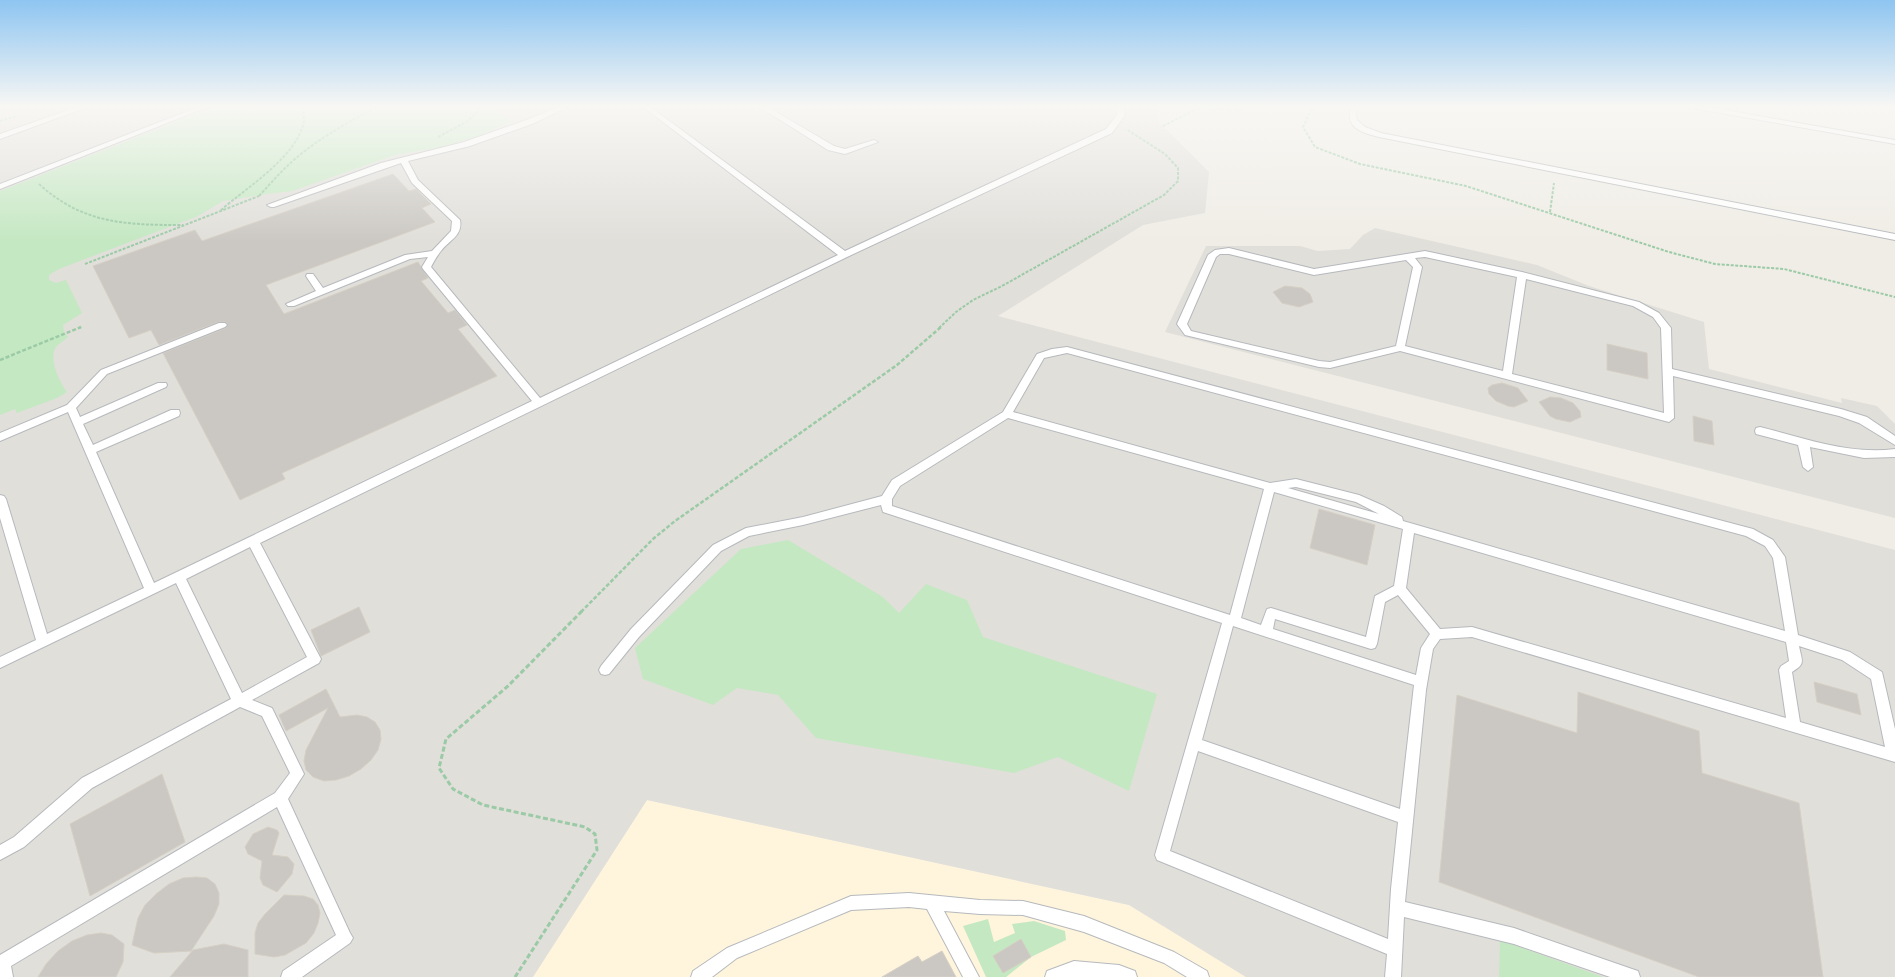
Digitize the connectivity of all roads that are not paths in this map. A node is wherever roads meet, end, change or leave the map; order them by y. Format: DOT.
graph roads {
  1 [pos="90,152"];
  2 [pos="436,152"];
  3 [pos="706,152"];
  4 [pos="1065,152"];
  5 [pos="1463,152"];
  6 [pos="402,160"];
  7 [pos="0,186"];
  8 [pos="271,205"];
  9 [pos="1895,237"];
  10 [pos="435,253"];
  11 [pos="844,255"];
  12 [pos="1408,256"];
  13 [pos="1522,275"];
  14 [pos="310,276"];
  15 [pos="322,292"];
  16 [pos="291,304"];
  17 [pos="222,325"];
  18 [pos="1400,348"];
  19 [pos="1667,371"];
  20 [pos="1507,376"];
  21 [pos="162,385"];
  22 [pos="540,403"];
  23 [pos="71,407"];
  24 [pos="175,413"];
  25 [pos="1007,414"];
  26 [pos="78,422"];
  27 [pos="1760,430"];
  28 [pos="0,437"];
  29 [pos="1803,441"];
  30 [pos="1895,441"];
  31 [pos="90,450"];
  32 [pos="1895,453"];
  33 [pos="1808,467"];
  34 [pos="1270,487"];
  35 [pos="0,499"];
  36 [pos="886,499"];
  37 [pos="1409,528"];
  38 [pos="253,541"];
  39 [pos="179,577"];
  40 [pos="1400,589"];
  41 [pos="151,590"];
  42 [pos="1231,620"];
  43 [pos="1266,631"];
  44 [pos="1437,634"];
  45 [pos="1792,638"];
  46 [pos="43,642"];
  47 [pos="0,663"];
  48 [pos="605,670"];
  49 [pos="1422,682"];
  50 [pos="239,701"];
  51 [pos="1794,726"];
  52 [pos="1194,743"];
  53 [pos="1895,756"];
  54 [pos="280,798"];
  55 [pos="1406,818"];
  56 [pos="0,853"];
  57 [pos="931,902"];
  58 [pos="1397,908"];
  59 [pos="1394,949"];
  60 [pos="2,968"];
  61 [pos="290,977"];
  62 [pos="699,977"];
  63 [pos="971,977"];
  64 [pos="1053,977"];
  65 [pos="1129,977"];
  66 [pos="1201,977"];
  67 [pos="1392,977"];
  68 [pos="1632,977"];
  1 -- 7 [label="lane"];
  2 -- 6 [label="lane"];
  3 -- 11 [label="lane"];
  4 -- 11 [label="lane"];
  5 -- 9 [label="lane"];
  6 -- 8 [label="lane"];
  6 -- 10 [label="lane"];
  10 -- 15 [label="lane"];
  10 -- 22 [label="lane"];
  11 -- 22 [label="lane"];
  12 -- 13 [label="lane"];
  12 -- 18 [label="lane"];
  12 -- 18 [label="lane"];
  13 -- 19 [label="lane"];
  13 -- 20 [label="lane"];
  14 -- 15 [label="lane"];
  15 -- 16 [label="lane"];
  17 -- 23 [label="lane"];
  18 -- 20 [label="lane"];
  19 -- 20 [label="lane"];
  19 -- 30 [label="lane"];
  21 -- 26 [label="lane"];
  22 -- 38 [label="lane"];
  23 -- 26 [label="lane"];
  23 -- 28 [label="lane"];
  24 -- 31 [label="lane"];
  25 -- 34 [label="lane"];
  25 -- 36 [label="lane"];
  25 -- 45 [label="lane"];
  26 -- 31 [label="lane"];
  27 -- 29 [label="lane"];
  29 -- 32 [label="lane"];
  29 -- 33 [label="lane"];
  31 -- 41 [label="lane"];
  34 -- 37 [label="lane"];
  34 -- 37 [label="lane"];
  34 -- 42 [label="lane"];
  35 -- 46 [label="lane"];
  36 -- 42 [label="lane"];
  36 -- 48 [label="lane"];
  37 -- 40 [label="lane"];
  37 -- 45 [label="lane"];
  38 -- 39 [label="lane"];
  38 -- 50 [label="lane"];
  39 -- 41 [label="lane"];
  39 -- 50 [label="lane"];
  40 -- 43 [label="lane"];
  40 -- 44 [label="lane"];
  41 -- 46 [label="lane"];
  42 -- 43 [label="lane"];
  42 -- 52 [label="lane"];
  43 -- 49 [label="lane"];
  44 -- 49 [label="lane"];
  44 -- 51 [label="lane"];
  45 -- 51 [label="lane"];
  45 -- 53 [label="lane"];
  46 -- 47 [label="lane"];
  49 -- 55 [label="lane"];
  50 -- 54 [label="lane"];
  50 -- 56 [label="lane"];
  51 -- 53 [label="lane"];
  52 -- 55 [label="lane"];
  52 -- 59 [label="lane"];
  54 -- 60 [label="lane"];
  54 -- 61 [label="lane"];
  55 -- 58 [label="lane"];
  57 -- 62 [label="lane"];
  57 -- 63 [label="lane"];
  57 -- 66 [label="lane"];
  58 -- 59 [label="lane"];
  58 -- 68 [label="lane"];
  59 -- 67 [label="lane"];
  64 -- 65 [label="lane"];
}
